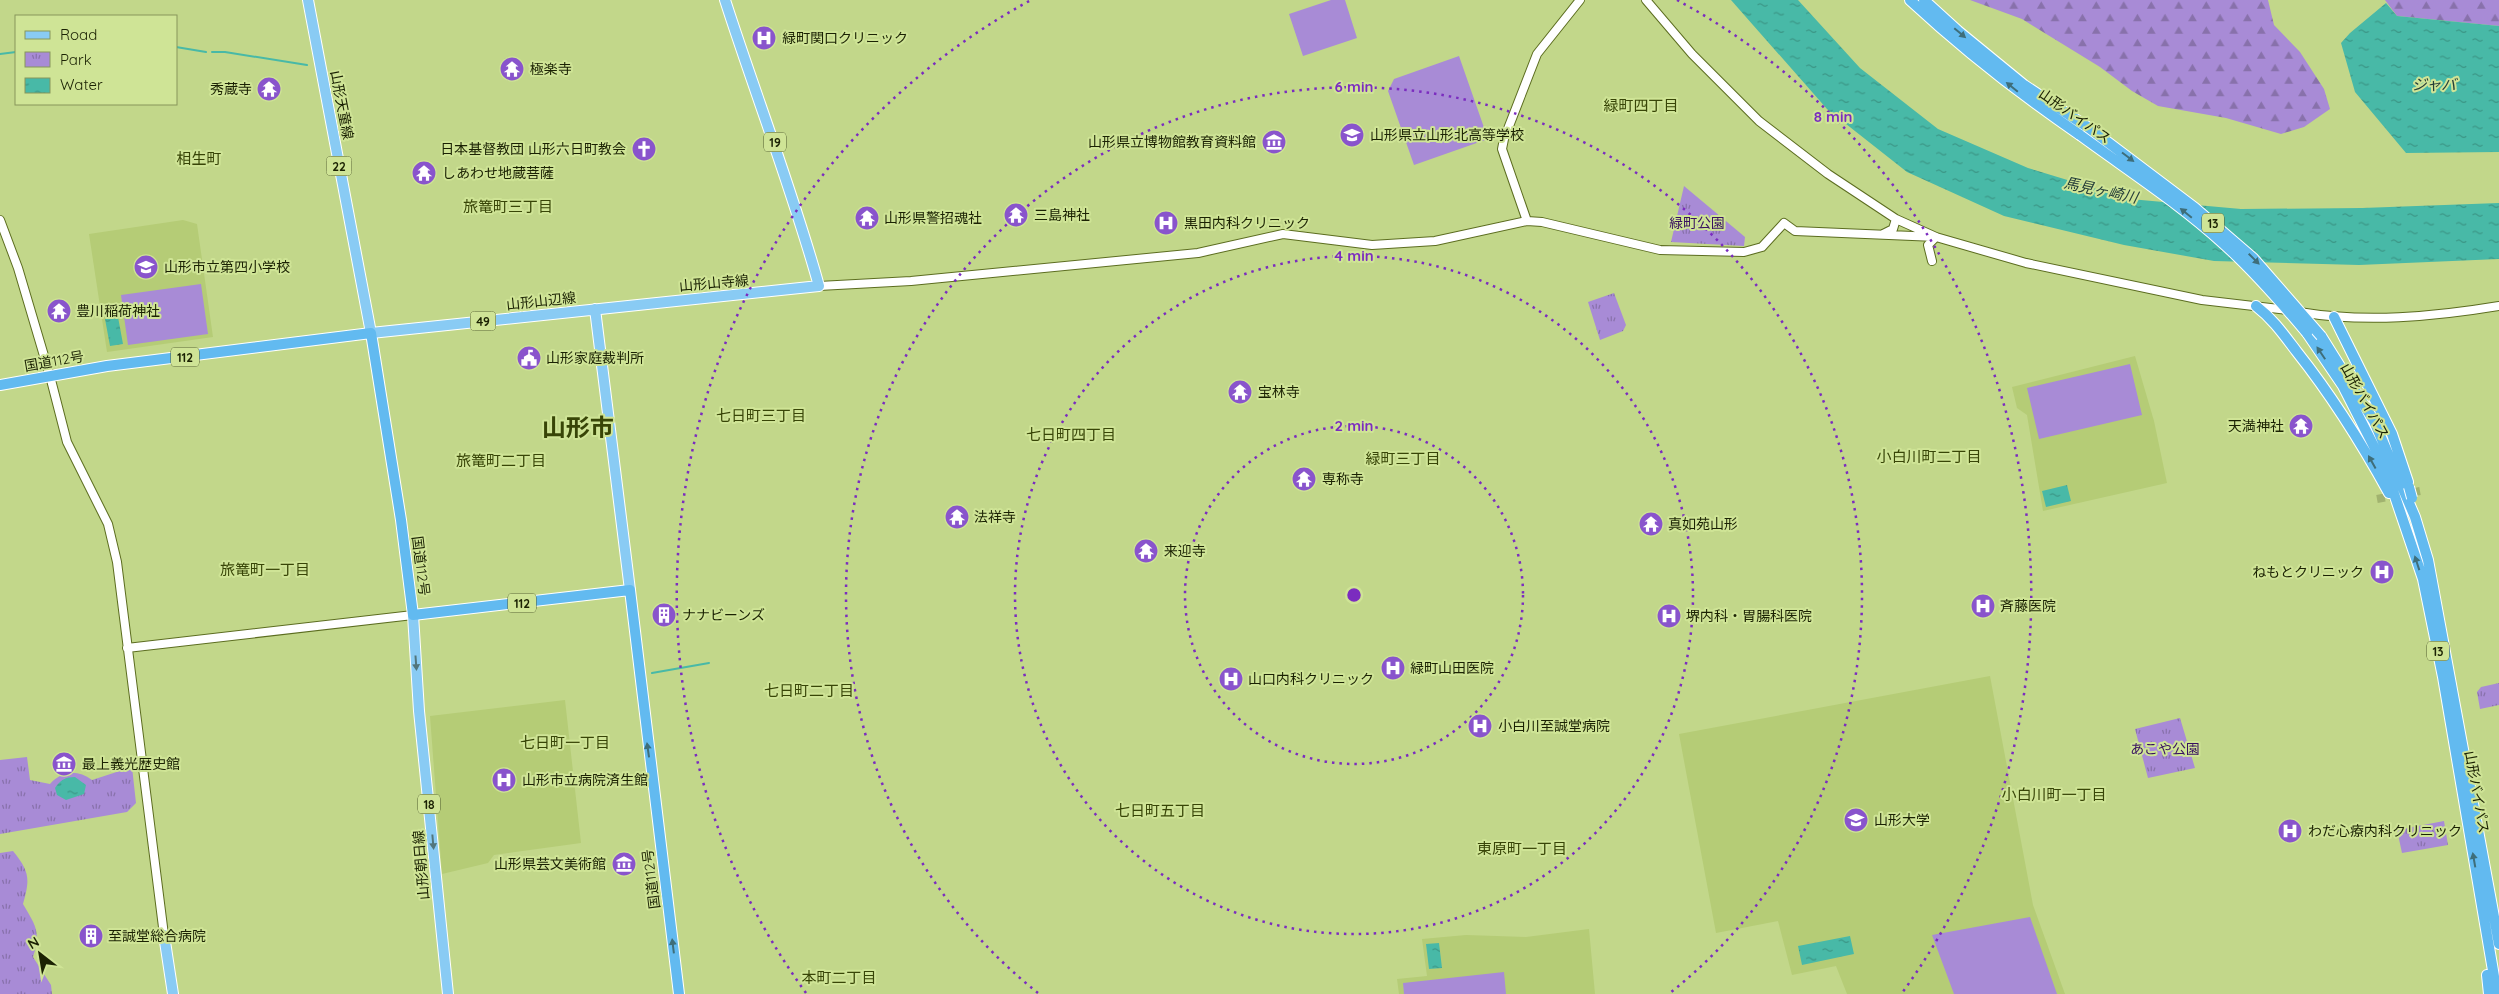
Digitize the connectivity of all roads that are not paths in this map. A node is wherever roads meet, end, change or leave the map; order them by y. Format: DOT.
graph roads {
  1 [pos="308,0"];
  2 [pos="725,0"];
  3 [pos="1580,0"];
  4 [pos="1646,0"];
  5 [pos="1910,0"];
  6 [pos="1924,0"];
  7 [pos="2085,132"];
  8 [pos="1896,219"];
  9 [pos="0,220"];
  10 [pos="1527,222"];
  11 [pos="1883,234"];
  12 [pos="1936,237"];
  13 [pos="1932,261"];
  14 [pos="819,286"];
  15 [pos="2256,306"];
  16 [pos="2499,306"];
  17 [pos="595,309"];
  18 [pos="2334,317"];
  19 [pos="371,333"];
  20 [pos="50,376"];
  21 [pos="0,385"];
  22 [pos="2404,521"];
  23 [pos="2428,560"];
  24 [pos="630,590"];
  25 [pos="413,614"];
  26 [pos="127,648"];
  27 [pos="2477,878"];
  28 [pos="164,935"];
  29 [pos="2499,944"];
  30 [pos="173,994"];
  31 [pos="448,994"];
  32 [pos="679,994"];
  33 [pos="2489,994"];
  34 [pos="2497,994"];
  1 -- 19 [label="main road, 山形天童線 / 22"];
  2 -- 14 [label="main road, 19"];
  3 -- 10 [label="street"];
  4 -- 8 [label="street"];
  7 -- 5 [label="highway, 山形バイパス / 13, one-way"];
  6 -- 7 [label="highway, 山形バイパス / 13, one-way"];
  22 -- 7 [label="highway, 山形バイパス / 13, one-way, bridge"];
  7 -- 23 [label="highway, 山形バイパス / 13, one-way, bridge"];
  8 -- 11 [label="street"];
  8 -- 12 [label="street"];
  9 -- 20 [label="street"];
  10 -- 11 [label="street"];
  10 -- 14 [label="street"];
  11 -- 12 [label="street"];
  12 -- 13 [label="street"];
  12 -- 15 [label="street"];
  14 -- 17 [label="main road, 山形山寺線"];
  15 -- 18 [label="street"];
  22 -- 15 [label="highway, one-way"];
  16 -- 18 [label="street"];
  17 -- 19 [label="main road, 山形山辺線 / 49"];
  17 -- 24 [label="main road"];
  18 -- 23 [label="highway, bridge"];
  19 -- 20 [label="highway, 国道112号 / 112"];
  19 -- 25 [label="highway, 国道112号"];
  20 -- 21 [label="highway, 国道112号 / 112"];
  20 -- 26 [label="street"];
  27 -- 22 [label="highway, 山形バイパス / 13, one-way"];
  23 -- 29 [label="highway, 山形バイパス / 13"];
  24 -- 25 [label="highway, 国道112号 / 112"];
  32 -- 24 [label="highway, 国道112号, one-way"];
  25 -- 26 [label="street"];
  25 -- 31 [label="main road, 山形朝日線 / 18, one-way"];
  26 -- 28 [label="street"];
  27 -- 33 [label="highway"];
  27 -- 34 [label="highway, 山形バイパス / 13"];
  28 -- 30 [label="main road"];
}
